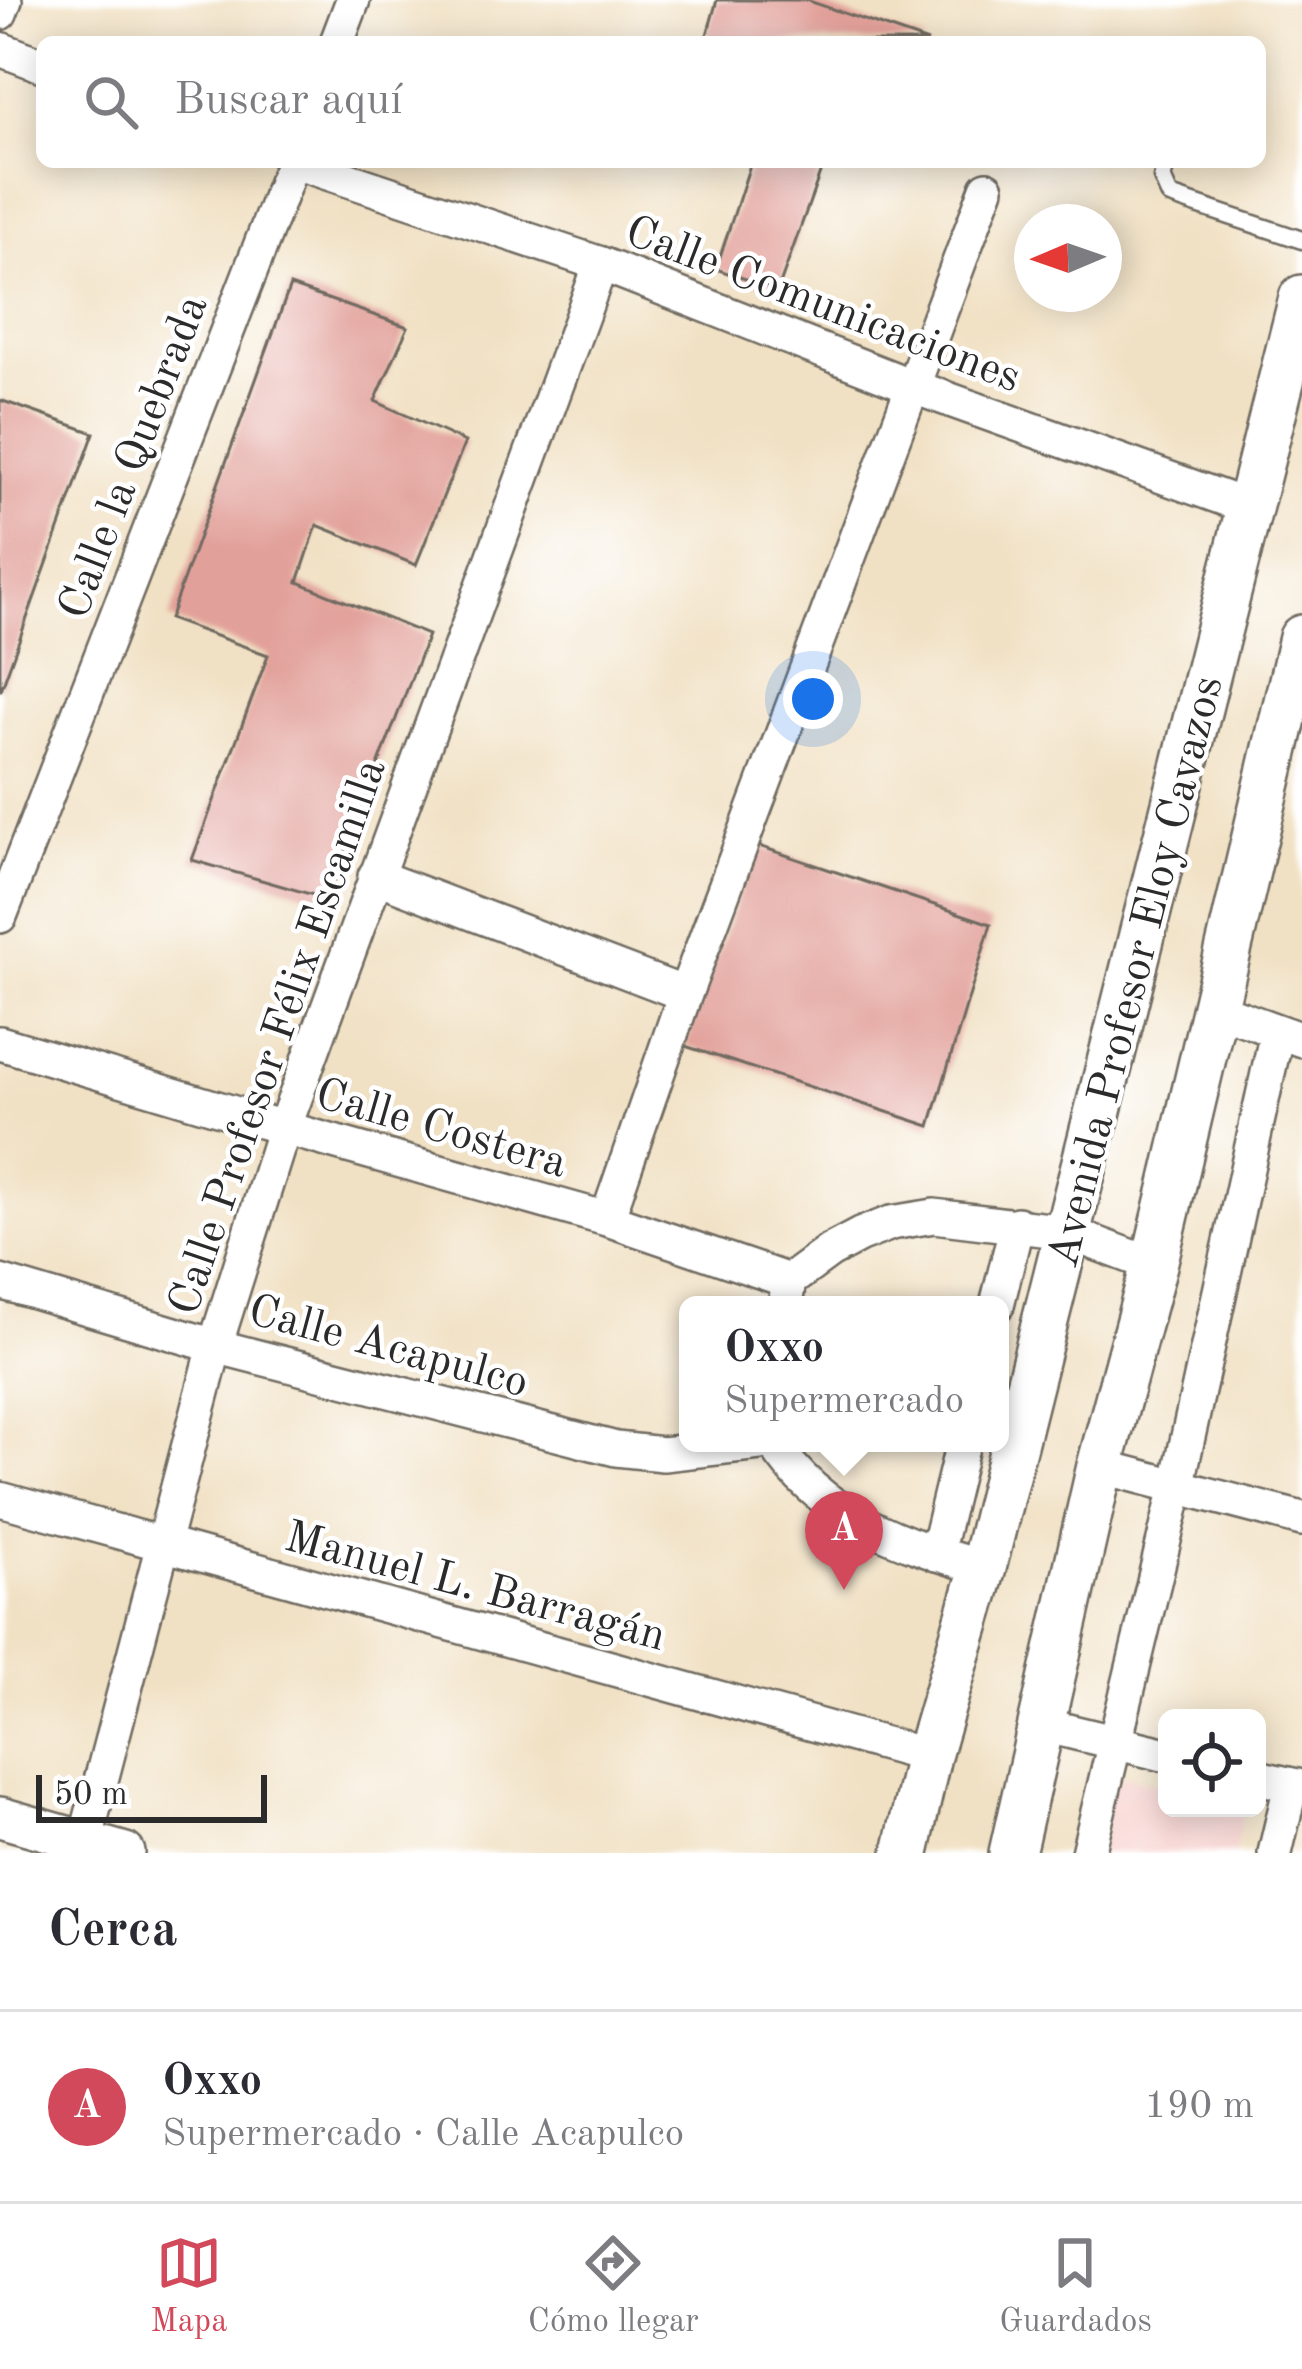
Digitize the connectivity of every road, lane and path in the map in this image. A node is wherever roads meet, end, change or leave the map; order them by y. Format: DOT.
graph roads {
  1 [pos="5,0"];
  2 [pos="353,0"];
  3 [pos="0,13"];
  4 [pos="340,36"];
  5 [pos="0,50"];
  6 [pos="36,63"];
  7 [pos="292,168"];
  8 [pos="312,168"];
  9 [pos="1165,168"];
  10 [pos="987,188"];
  11 [pos="1302,240"];
  12 [pos="601,265"];
  13 [pos="1302,298"];
  14 [pos="914,387"];
  15 [pos="1251,508"];
  16 [pos="1302,638"];
  17 [pos="375,876"];
  18 [pos="0,916"];
  19 [pos="685,994"];
  20 [pos="1216,1009"];
  21 [pos="1289,1036"];
  22 [pos="0,1043"];
  23 [pos="284,1128"];
  24 [pos="607,1219"];
  25 [pos="1017,1224"];
  26 [pos="1066,1232"];
  27 [pos="1154,1265"];
  28 [pos="0,1282"];
  29 [pos="787,1293"];
  30 [pos="999,1296"];
  31 [pos="215,1346"];
  32 [pos="681,1452"];
  33 [pos="780,1452"];
  34 [pos="961,1452"];
  35 [pos="1100,1466"];
  36 [pos="1178,1487"];
  37 [pos="0,1499"];
  38 [pos="1302,1520"];
  39 [pos="163,1544"];
  40 [pos="936,1554"];
  41 [pos="983,1568"];
  42 [pos="1043,1725"];
  43 [pos="1115,1743"];
  44 [pos="1158,1754"];
  45 [pos="928,1756"];
  46 [pos="1266,1779"];
  47 [pos="1297,1786"];
  48 [pos="0,1817"];
  49 [pos="84,1848"];
  50 [pos="125,1853"];
  51 [pos="906,1853"];
  52 [pos="1012,1853"];
  53 [pos="1088,1853"];
  54 [pos="1275,1853"];
  1 -- 3 [label="street"];
  2 -- 4 [label="street"];
  5 -- 6 [label="street"];
  7 -- 18 [label="street, Calle la Quebrada"];
  8 -- 12 [label="street, Calle Comunicaciones"];
  9 -- 11 [label="lane"];
  10 -- 14 [label="street"];
  12 -- 14 [label="street, Calle Comunicaciones"];
  12 -- 17 [label="street, Calle Profesor Félix Escamilla"];
  13 -- 15 [label="main road, Avenida Profesor Eloy Cavazos"];
  14 -- 15 [label="street, Calle Comunicaciones"];
  14 -- 19 [label="street"];
  15 -- 26 [label="main road, Avenida Profesor Eloy Cavazos"];
  16 -- 20 [label="main road, Avenida Profesor Eloy Cavazos"];
  17 -- 19 [label="street"];
  17 -- 23 [label="street, Calle Profesor Félix Escamilla"];
  19 -- 24 [label="street"];
  20 -- 21 [label="street"];
  20 -- 27 [label="main road, Avenida Profesor Eloy Cavazos"];
  21 -- 36 [label="street"];
  22 -- 23 [label="street, Calle Costera"];
  23 -- 24 [label="street, Calle Costera"];
  23 -- 31 [label="street, Calle Profesor Félix Escamilla"];
  24 -- 29 [label="street, Calle Costera"];
  25 -- 26 [label="street"];
  25 -- 29 [label="street"];
  25 -- 30 [label="street"];
  26 -- 27 [label="street"];
  26 -- 41 [label="main road, Avenida Profesor Eloy Cavazos"];
  27 -- 35 [label="main road, Avenida Profesor Eloy Cavazos"];
  28 -- 31 [label="street, Calle Acapulco"];
  31 -- 32 [label="street, Calle Acapulco"];
  31 -- 39 [label="street, Calle Profesor Félix Escamilla"];
  33 -- 40 [label="street"];
  34 -- 40 [label="street"];
  35 -- 36 [label="street"];
  35 -- 42 [label="main road, Avenida Profesor Eloy Cavazos"];
  36 -- 38 [label="street"];
  36 -- 43 [label="street"];
  37 -- 39 [label="street, Manuel L. Barragán"];
  39 -- 45 [label="street, Manuel L. Barragán"];
  39 -- 49 [label="street, Calle Profesor Félix Escamilla"];
  40 -- 41 [label="street"];
  41 -- 45 [label="main road, Avenida Profesor Eloy Cavazos"];
  42 -- 43 [label="street"];
  42 -- 52 [label="main road, Avenida Profesor Eloy Cavazos"];
  43 -- 44 [label="street"];
  43 -- 53 [label="street"];
  45 -- 51 [label="main road, Avenida Profesor Eloy Cavazos"];
  46 -- 47 [label="street"];
  47 -- 54 [label="street"];
  48 -- 49 [label="street"];
  49 -- 50 [label="street"];
}
